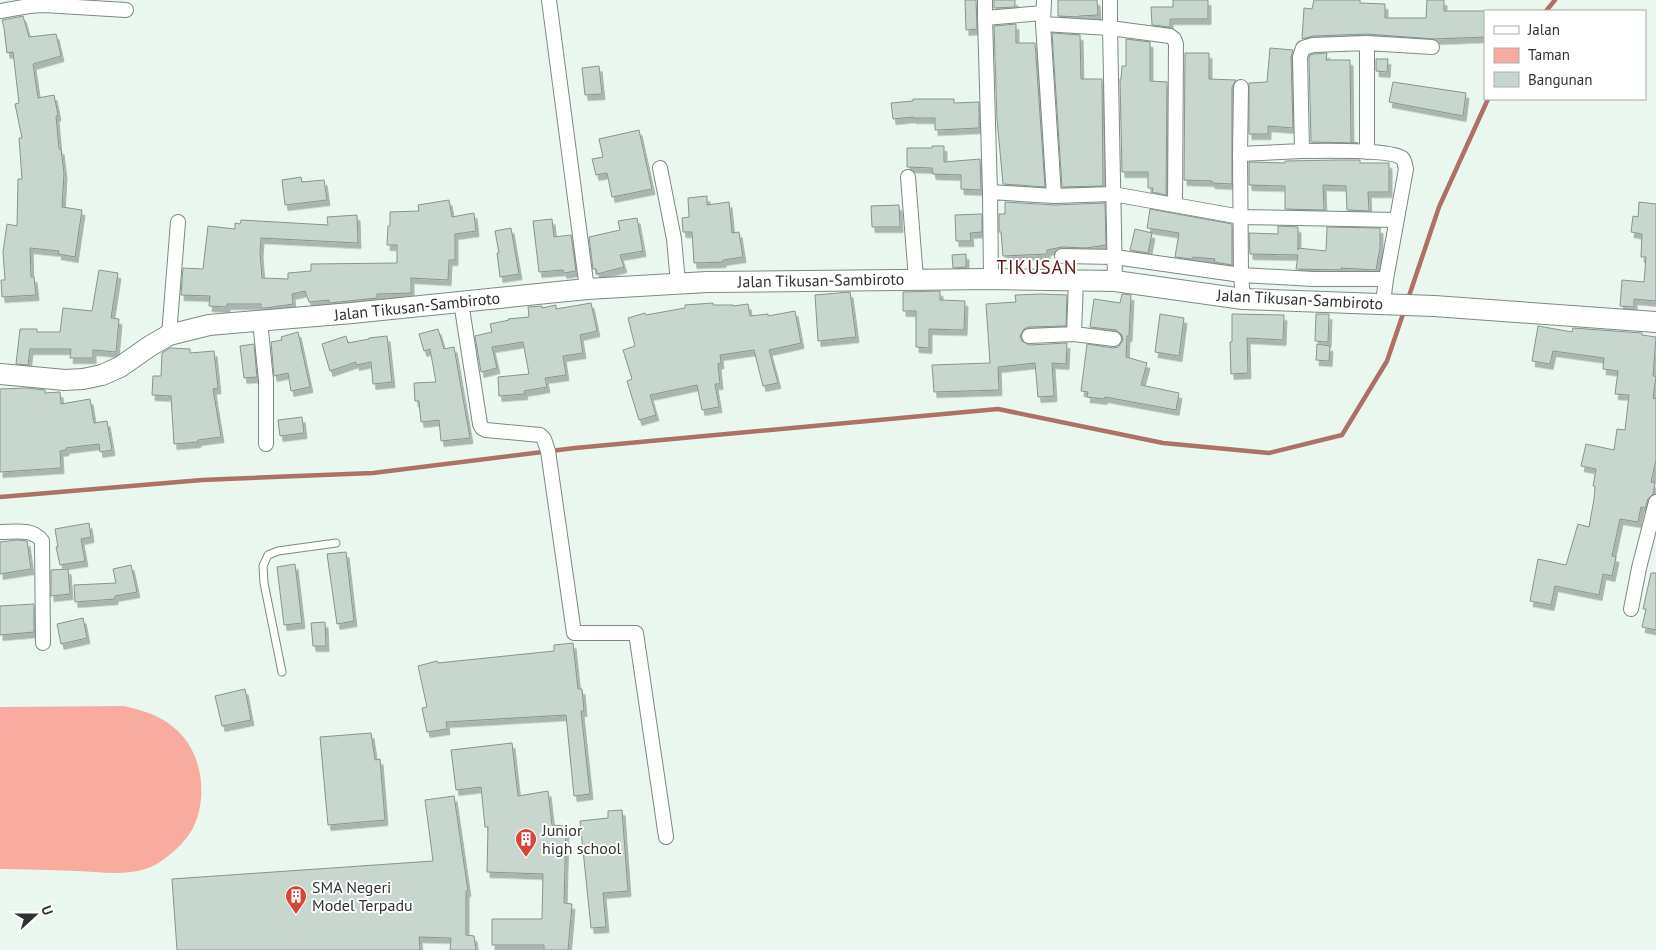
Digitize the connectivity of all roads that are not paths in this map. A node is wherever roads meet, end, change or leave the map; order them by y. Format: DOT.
graph roads {
  1 [pos="550,0"];
  2 [pos="985,0"];
  3 [pos="1110,0"];
  4 [pos="126,10"];
  5 [pos="0,11"];
  6 [pos="1043,12"];
  7 [pos="985,18"];
  8 [pos="1110,28"];
  9 [pos="1367,43"];
  10 [pos="1432,47"];
  11 [pos="1241,87"];
  12 [pos="1302,151"];
  13 [pos="1367,152"];
  14 [pos="1240,154"];
  15 [pos="660,168"];
  16 [pos="908,178"];
  17 [pos="990,192"];
  18 [pos="1113,194"];
  19 [pos="1054,196"];
  20 [pos="1175,205"];
  21 [pos="1241,217"];
  22 [pos="1396,220"];
  23 [pos="178,222"];
  24 [pos="1062,256"];
  25 [pos="1115,257"];
  26 [pos="1241,275"];
  27 [pos="916,279"];
  28 [pos="990,279"];
  29 [pos="1386,279"];
  30 [pos="1076,280"];
  31 [pos="1115,281"];
  32 [pos="678,283"];
  33 [pos="586,289"];
  34 [pos="1243,299"];
  35 [pos="462,302"];
  36 [pos="1385,303"];
  37 [pos="260,321"];
  38 [pos="1656,322"];
  39 [pos="1074,334"];
  40 [pos="169,335"];
  41 [pos="1029,336"];
  42 [pos="1114,339"];
  43 [pos="0,374"];
  44 [pos="266,444"];
  45 [pos="1656,502"];
  46 [pos="0,532"];
  47 [pos="336,543"];
  48 [pos="1631,609"];
  49 [pos="43,643"];
  50 [pos="282,672"];
  51 [pos="666,838"];
  1 -- 33 [label="street"];
  2 -- 7 [label="street"];
  3 -- 8 [label="street"];
  4 -- 5 [label="street"];
  6 -- 7 [label="street"];
  6 -- 8 [label="street"];
  6 -- 19 [label="street"];
  7 -- 17 [label="street"];
  8 -- 18 [label="street"];
  8 -- 20 [label="street"];
  9 -- 10 [label="street"];
  9 -- 12 [label="street"];
  9 -- 13 [label="street"];
  11 -- 14 [label="street"];
  12 -- 13 [label="street"];
  12 -- 14 [label="street"];
  13 -- 22 [label="street"];
  14 -- 21 [label="street"];
  15 -- 32 [label="street"];
  16 -- 27 [label="street"];
  17 -- 19 [label="street"];
  17 -- 28 [label="street"];
  18 -- 19 [label="street"];
  18 -- 20 [label="street"];
  18 -- 25 [label="street"];
  20 -- 21 [label="street"];
  21 -- 22 [label="street"];
  21 -- 26 [label="street"];
  22 -- 29 [label="street"];
  23 -- 40 [label="street"];
  24 -- 25 [label="street"];
  25 -- 26 [label="street"];
  25 -- 31 [label="street"];
  26 -- 29 [label="street"];
  26 -- 34 [label="street"];
  27 -- 28 [label="street, Jalan Tikusan-Sambiroto"];
  27 -- 32 [label="street, Jalan Tikusan-Sambiroto"];
  28 -- 30 [label="street, Jalan Tikusan-Sambiroto"];
  29 -- 36 [label="street"];
  30 -- 31 [label="street, Jalan Tikusan-Sambiroto"];
  30 -- 39 [label="street"];
  31 -- 34 [label="street, Jalan Tikusan-Sambiroto"];
  32 -- 33 [label="street, Jalan Tikusan-Sambiroto"];
  33 -- 35 [label="street, Jalan Tikusan-Sambiroto"];
  34 -- 36 [label="street, Jalan Tikusan-Sambiroto"];
  35 -- 37 [label="street, Jalan Tikusan-Sambiroto"];
  35 -- 51 [label="street"];
  36 -- 38 [label="street, Jalan Tikusan-Sambiroto"];
  37 -- 40 [label="street, Jalan Tikusan-Sambiroto"];
  37 -- 44 [label="street"];
  39 -- 41 [label="street"];
  39 -- 42 [label="street"];
  40 -- 43 [label="street, Jalan Tikusan-Sambiroto"];
  45 -- 48 [label="street"];
  46 -- 49 [label="street"];
  47 -- 50 [label="lane"];
}
